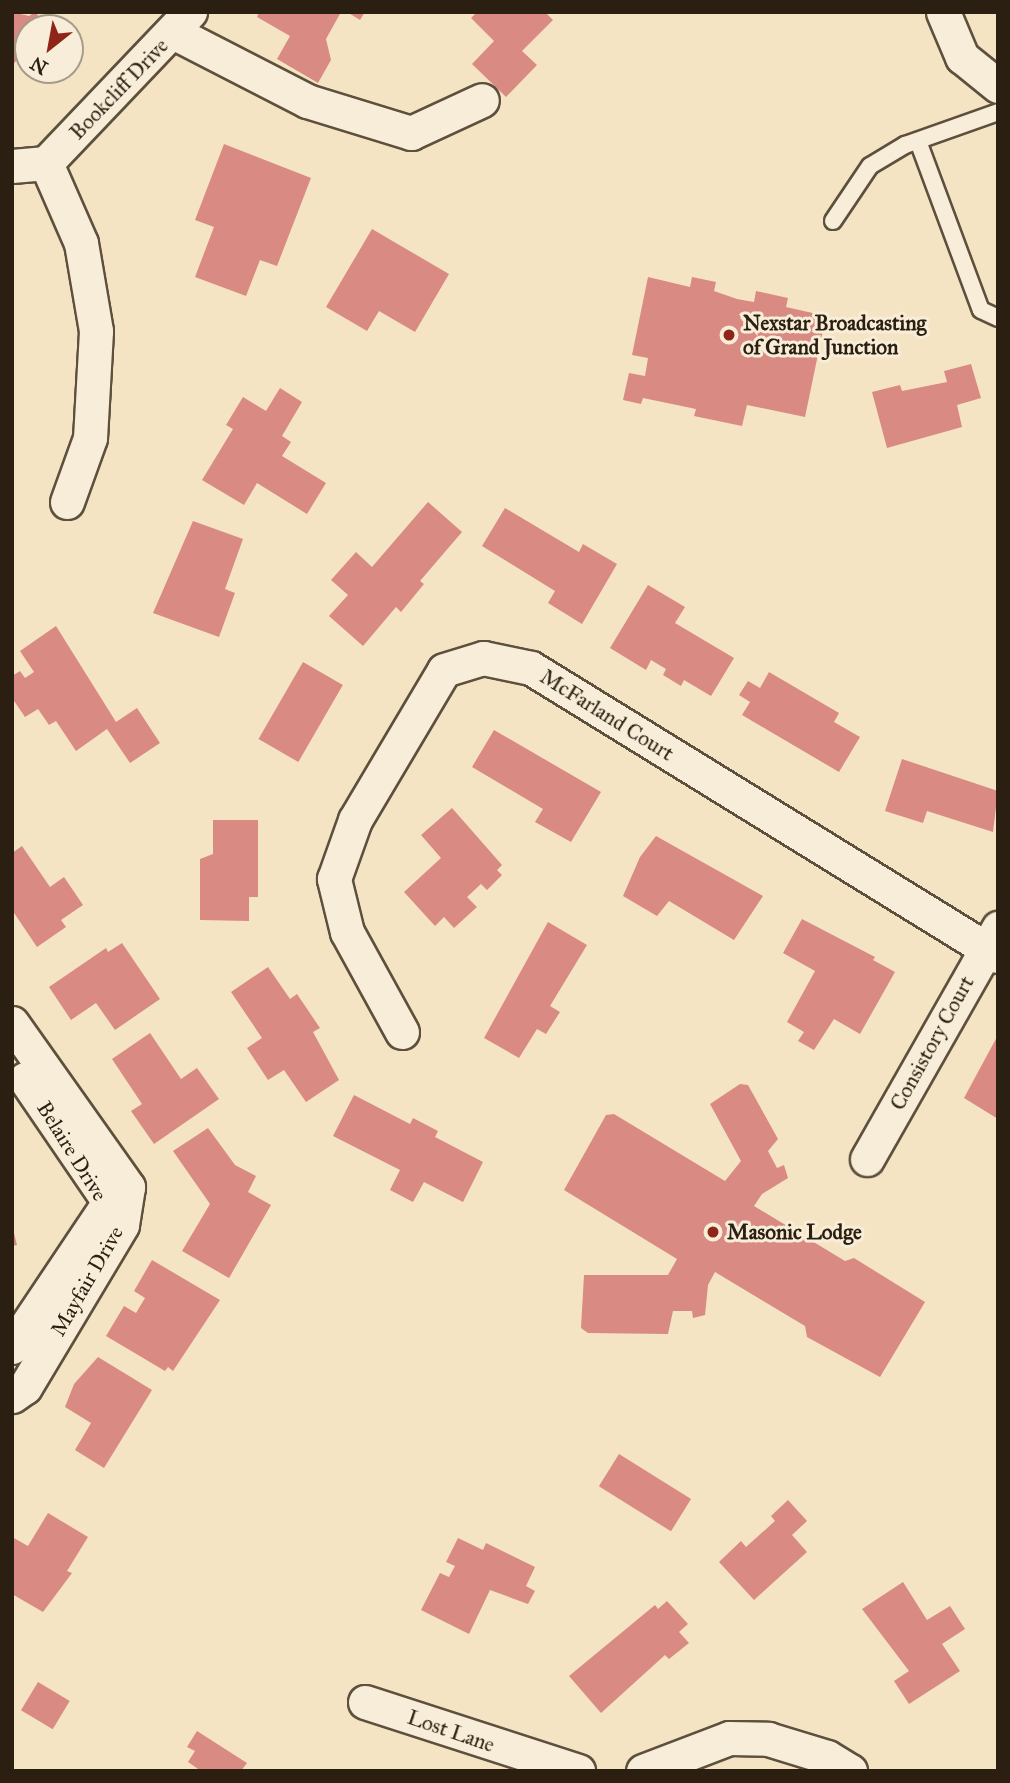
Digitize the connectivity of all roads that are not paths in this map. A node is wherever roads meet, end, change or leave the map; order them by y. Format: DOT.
graph roads {
  1 [pos="943,12"];
  2 [pos="181,22"];
  3 [pos="998,86"];
  4 [pos="482,100"];
  5 [pos="998,112"];
  6 [pos="918,141"];
  7 [pos="46,163"];
  8 [pos="12,166"];
  9 [pos="833,221"];
  10 [pos="998,318"];
  11 [pos="67,502"];
  12 [pos="993,945"];
  13 [pos="12,1023"];
  14 [pos="402,1032"];
  15 [pos="12,1060"];
  16 [pos="867,1159"];
  17 [pos="12,1347"];
  18 [pos="12,1396"];
  19 [pos="365,1702"];
  20 [pos="578,1771"];
  21 [pos="643,1771"];
  22 [pos="850,1771"];
  1 -- 3 [label="street"];
  2 -- 4 [label="street"];
  2 -- 7 [label="street, Bookcliff Drive"];
  5 -- 6 [label="lane"];
  6 -- 9 [label="lane"];
  6 -- 10 [label="lane"];
  7 -- 8 [label="street"];
  7 -- 11 [label="street"];
  12 -- 14 [label="street, McFarland Court"];
  12 -- 16 [label="street, Consistory Court"];
  13 -- 18 [label="street, Mayfair Drive"];
  15 -- 17 [label="street, Belaire Drive"];
  19 -- 20 [label="street, Lost Lane"];
  21 -- 22 [label="street"];
}
